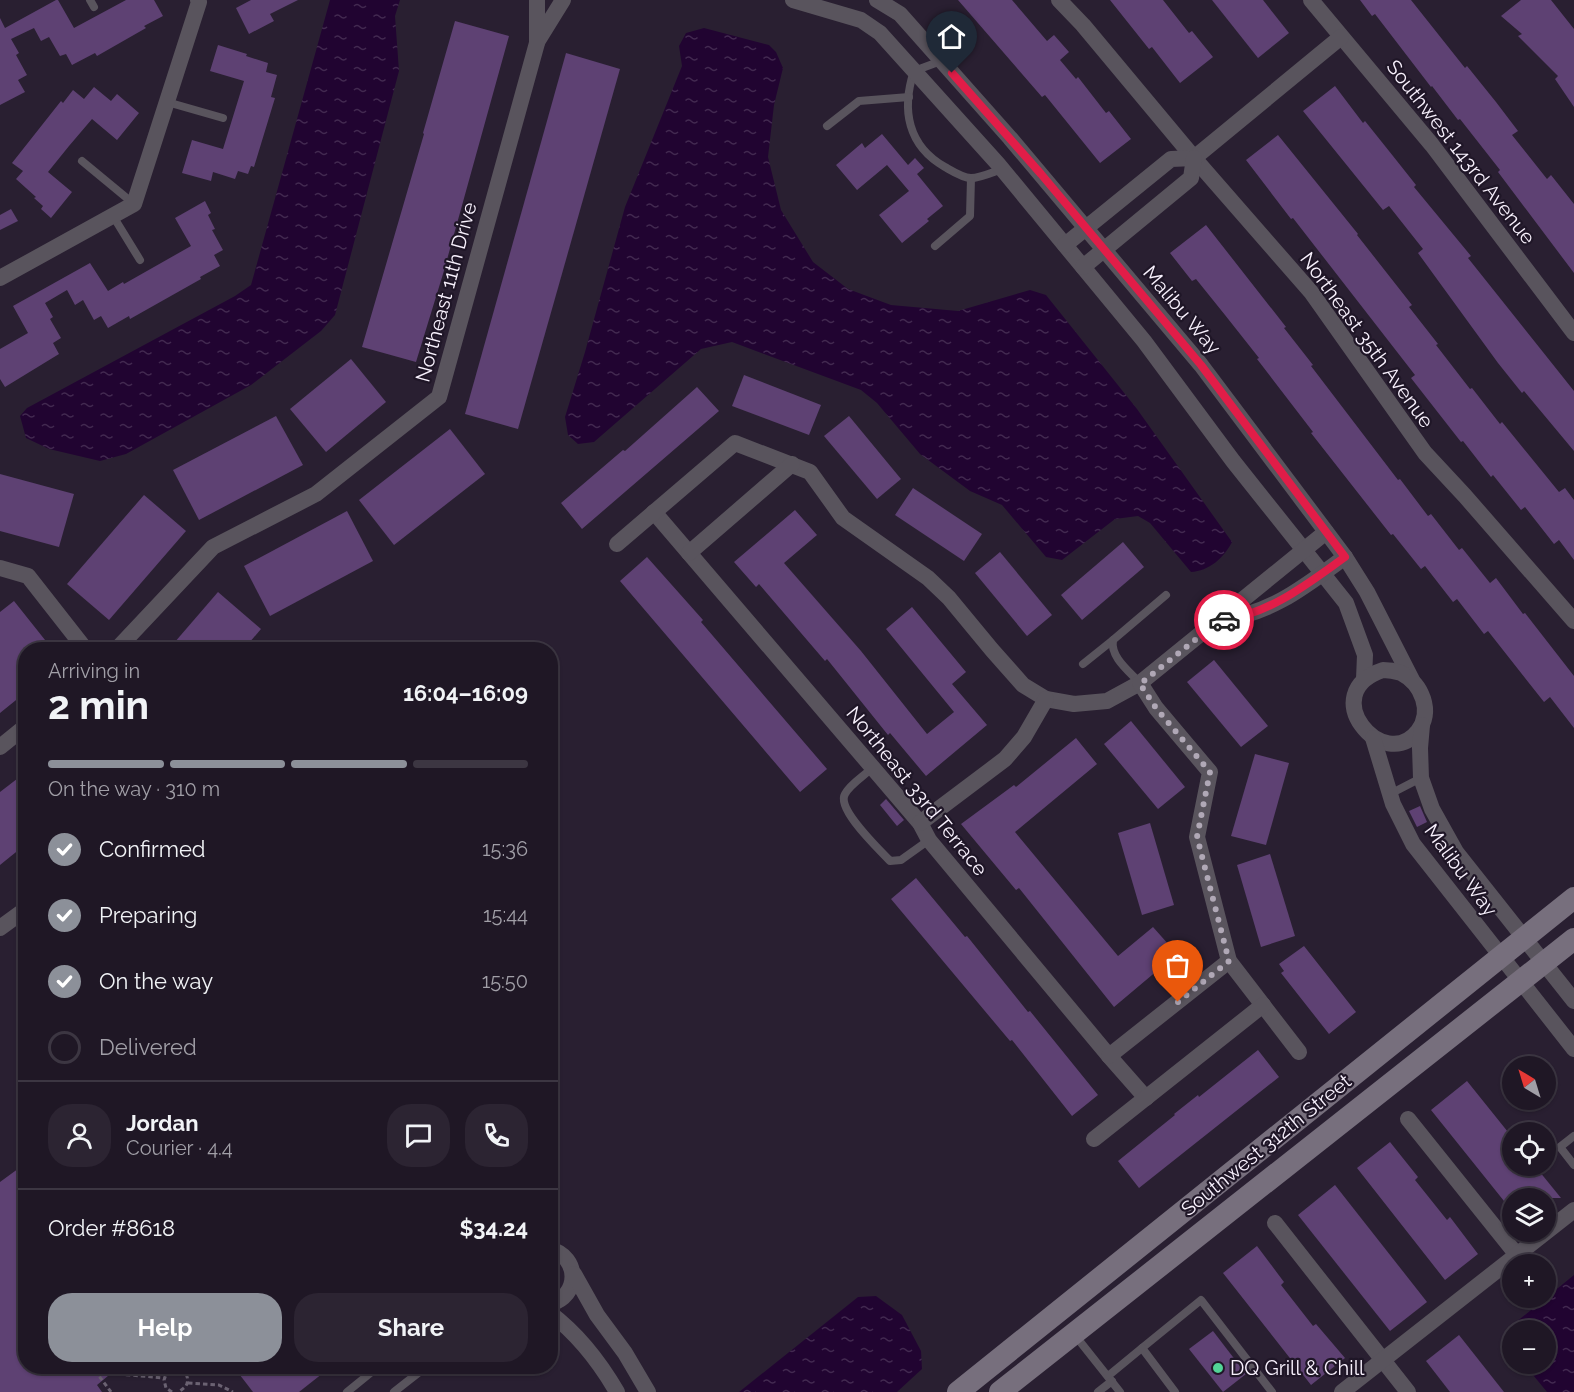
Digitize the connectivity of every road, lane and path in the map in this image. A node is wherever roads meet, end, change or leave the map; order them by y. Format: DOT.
graph roads {
  1 [pos="198,0"];
  2 [pos="537,0"];
  3 [pos="563,0"];
  4 [pos="793,0"];
  5 [pos="877,0"];
  6 [pos="1059,0"];
  7 [pos="1311,0"];
  8 [pos="1341,37"];
  9 [pos="537,43"];
  10 [pos="941,61"];
  11 [pos="914,71"];
  12 [pos="909,97"];
  13 [pos="167,102"];
  14 [pos="223,118"];
  15 [pos="827,126"];
  16 [pos="1194,158"];
  17 [pos="82,161"];
  18 [pos="1003,169"];
  19 [pos="971,178"];
  20 [pos="134,204"];
  21 [pos="113,216"];
  22 [pos="1087,228"];
  23 [pos="1065,245"];
  24 [pos="935,246"];
  25 [pos="1105,249"];
  26 [pos="140,260"];
  27 [pos="1083,267"];
  28 [pos="0,278"];
  29 [pos="1574,333"];
  30 [pos="792,464"];
  31 [pos="654,512"];
  32 [pos="1326,532"];
  33 [pos="617,544"];
  34 [pos="1305,549"];
  35 [pos="688,553"];
  36 [pos="1345,557"];
  37 [pos="0,568"];
  38 [pos="1323,573"];
  39 [pos="1166,596"];
  40 [pos="1219,621"];
  41 [pos="1574,621"];
  42 [pos="1113,640"];
  43 [pos="80,642"];
  44 [pos="124,642"];
  45 [pos="1083,664"];
  46 [pos="1364,679"];
  47 [pos="1412,680"];
  48 [pos="1140,684"];
  49 [pos="1046,699"];
  50 [pos="1422,725"];
  51 [pos="18,732"];
  52 [pos="1374,738"];
  53 [pos="0,747"];
  54 [pos="872,768"];
  55 [pos="1421,778"];
  56 [pos="1390,794"];
  57 [pos="920,823"];
  58 [pos="929,840"];
  59 [pos="1574,898"];
  60 [pos="18,915"];
  61 [pos="0,928"];
  62 [pos="1524,938"];
  63 [pos="1574,939"];
  64 [pos="1500,957"];
  65 [pos="1229,961"];
  66 [pos="1544,963"];
  67 [pos="1521,983"];
  68 [pos="1574,1001"];
  69 [pos="1263,1005"];
  70 [pos="1574,1049"];
  71 [pos="1299,1052"];
  72 [pos="1109,1056"];
  73 [pos="1146,1098"];
  74 [pos="1408,1119"];
  75 [pos="1574,1136"];
  76 [pos="1094,1139"];
  77 [pos="1574,1165"];
  78 [pos="1222,1181"];
  79 [pos="1574,1210"];
  80 [pos="1275,1223"];
  81 [pos="558,1252"];
  82 [pos="1516,1254"];
  83 [pos="1518,1254"];
  84 [pos="1502,1267"];
  85 [pos="574,1274"];
  86 [pos="558,1301"];
  87 [pos="558,1320"];
  88 [pos="1074,1334"];
  89 [pos="1142,1348"];
  90 [pos="1383,1360"];
  91 [pos="98,1374"];
  92 [pos="119,1374"];
  93 [pos="167,1374"];
  94 [pos="185,1374"];
  95 [pos="369,1374"];
  96 [pos="417,1374"];
  97 [pos="164,1378"];
  98 [pos="1110,1378"];
  99 [pos="188,1383"];
  100 [pos="222,1386"];
  101 [pos="166,1388"];
  102 [pos="230,1391"];
  103 [pos="111,1392"];
  104 [pos="162,1392"];
  105 [pos="172,1392"];
  106 [pos="179,1392"];
  107 [pos="220,1392"];
  108 [pos="347,1392"];
  109 [pos="394,1392"];
  110 [pos="617,1392"];
  111 [pos="648,1392"];
  112 [pos="958,1392"];
  113 [pos="1000,1392"];
  114 [pos="1098,1392"];
  115 [pos="1120,1392"];
  116 [pos="1175,1392"];
  117 [pos="1272,1392"];
  118 [pos="1342,1392"];
  119 [pos="1408,1392"];
  1 -- 13 [label="street"];
  2 -- 9 [label="street, Northeast 11th Drive"];
  3 -- 9 [label="street, Northeast 11th Drive"];
  4 -- 11 [label="street, Malibu Way"];
  5 -- 10 [label="street, Malibu Way"];
  6 -- 16 [label="street, Northeast 35th Avenue"];
  7 -- 8 [label="street, Southwest 143rd Avenue"];
  8 -- 16 [label="street"];
  8 -- 29 [label="street, Southwest 143rd Avenue"];
  9 -- 44 [label="street, Northeast 11th Drive"];
  10 -- 11 [label="lane"];
  10 -- 22 [label="street, Malibu Way"];
  11 -- 12 [label="lane"];
  11 -- 18 [label="street, Malibu Way"];
  12 -- 15 [label="lane"];
  12 -- 19 [label="lane"];
  13 -- 14 [label="lane"];
  13 -- 20 [label="street"];
  16 -- 22 [label="street"];
  16 -- 25 [label="street"];
  16 -- 41 [label="street, Northeast 35th Avenue"];
  17 -- 20 [label="lane"];
  18 -- 19 [label="lane"];
  18 -- 23 [label="street, Malibu Way"];
  19 -- 24 [label="lane"];
  20 -- 21 [label="street"];
  21 -- 26 [label="lane"];
  21 -- 28 [label="street"];
  22 -- 23 [label="street"];
  22 -- 25 [label="street, Malibu Way"];
  23 -- 27 [label="street, Malibu Way"];
  25 -- 27 [label="street"];
  25 -- 32 [label="street, Malibu Way"];
  27 -- 34 [label="street, Malibu Way"];
  30 -- 31 [label="street"];
  30 -- 35 [label="street"];
  30 -- 49 [label="street"];
  31 -- 33 [label="street"];
  31 -- 35 [label="street, Northeast 33rd Terrace"];
  32 -- 34 [label="street"];
  32 -- 36 [label="street, Malibu Way"];
  34 -- 38 [label="street, Malibu Way"];
  34 -- 40 [label="street"];
  35 -- 54 [label="street, Northeast 33rd Terrace"];
  36 -- 38 [label="street"];
  36 -- 47 [label="street, Malibu Way"];
  37 -- 43 [label="street"];
  38 -- 40 [label="street"];
  38 -- 46 [label="street, Malibu Way"];
  39 -- 42 [label="lane"];
  40 -- 48 [label="street"];
  42 -- 45 [label="lane"];
  42 -- 48 [label="lane"];
  46 -- 47 [label="street"];
  46 -- 52 [label="street, Malibu Way"];
  47 -- 50 [label="street, Malibu Way"];
  48 -- 49 [label="street"];
  48 -- 65 [label="street"];
  49 -- 57 [label="street"];
  50 -- 52 [label="street"];
  50 -- 55 [label="street, Malibu Way"];
  51 -- 53 [label="street"];
  52 -- 56 [label="street, Malibu Way"];
  54 -- 57 [label="street, Northeast 33rd Terrace"];
  54 -- 58 [label="lane"];
  55 -- 56 [label="lane"];
  55 -- 62 [label="street, Malibu Way"];
  56 -- 64 [label="street, Malibu Way"];
  57 -- 58 [label="street, Northeast 33rd Terrace"];
  58 -- 72 [label="street, Northeast 33rd Terrace"];
  59 -- 62 [label="main road, Southwest 312th Street"];
  60 -- 61 [label="street"];
  62 -- 64 [label="main road, Southwest 312th Street"];
  62 -- 66 [label="street, Malibu Way"];
  63 -- 66 [label="main road, Southwest 312th Street"];
  64 -- 67 [label="street, Malibu Way"];
  64 -- 78 [label="main road, Southwest 312th Street"];
  65 -- 69 [label="street"];
  65 -- 72 [label="street"];
  66 -- 67 [label="main road, Southwest 312th Street"];
  66 -- 68 [label="street, Malibu Way"];
  67 -- 70 [label="street, Malibu Way"];
  67 -- 88 [label="main road, Southwest 312th Street"];
  69 -- 71 [label="street"];
  69 -- 73 [label="street"];
  72 -- 73 [label="street, Northeast 33rd Terrace"];
  73 -- 76 [label="street"];
  74 -- 82 [label="street"];
  75 -- 77 [label="lane"];
  78 -- 88 [label="main road"];
  78 -- 112 [label="main road, Southwest 312th Street"];
  79 -- 83 [label="street"];
  80 -- 90 [label="street"];
  81 -- 85 [label="street"];
  84 -- 90 [label="street"];
  85 -- 86 [label="street"];
  85 -- 111 [label="street"];
  87 -- 110 [label="street"];
  88 -- 98 [label="lane"];
  88 -- 113 [label="main road, Southwest 312th Street"];
  89 -- 98 [label="lane"];
  89 -- 116 [label="lane"];
  89 -- 117 [label="lane"];
  90 -- 118 [label="street"];
  90 -- 119 [label="street"];
  91 -- 103 [label="path"];
  92 -- 97 [label="path"];
  93 -- 97 [label="path"];
  94 -- 99 [label="path"];
  95 -- 108 [label="lane"];
  96 -- 109 [label="lane"];
  97 -- 101 [label="path"];
  98 -- 114 [label="lane"];
  98 -- 115 [label="lane"];
  99 -- 100 [label="path"];
  99 -- 106 [label="path"];
  100 -- 102 [label="path"];
  100 -- 107 [label="path"];
  101 -- 104 [label="path"];
  101 -- 105 [label="path"];
}
